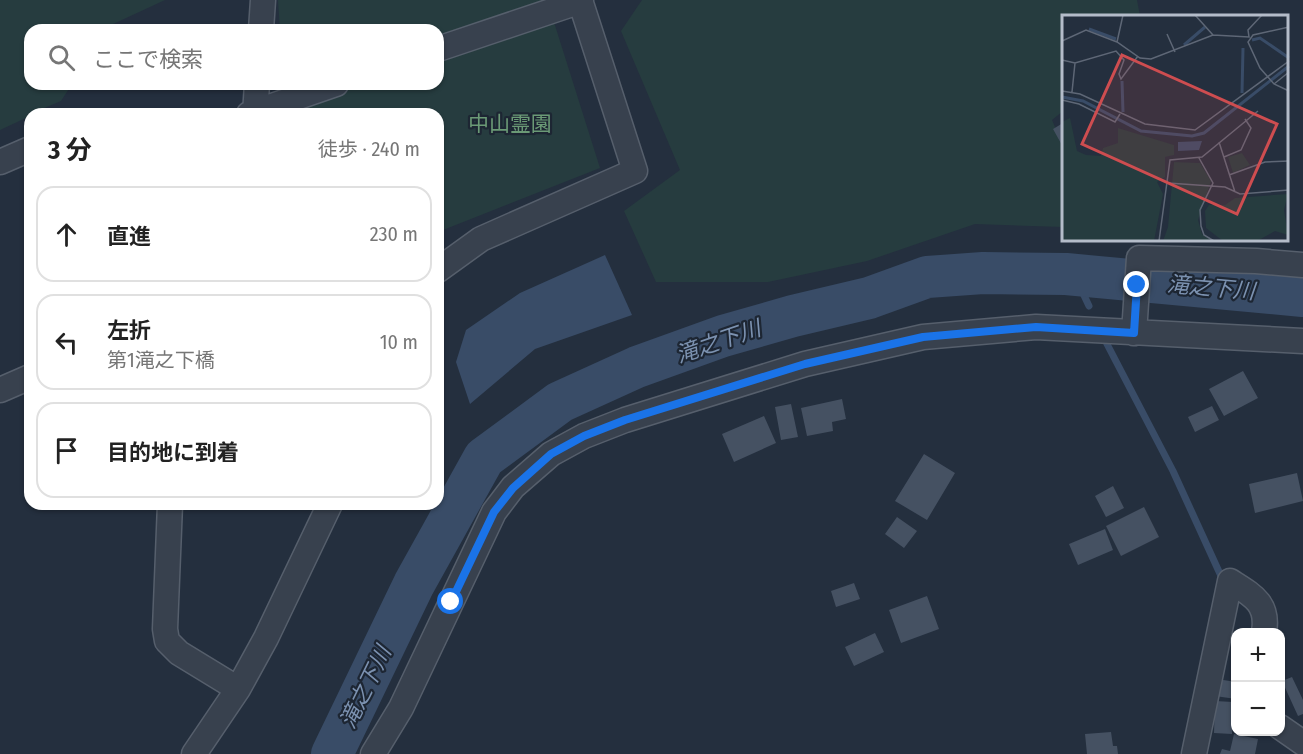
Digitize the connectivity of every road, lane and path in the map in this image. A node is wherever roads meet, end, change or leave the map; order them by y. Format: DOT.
graph roads {
  1 [pos="263,0"];
  2 [pos="580,1"];
  3 [pos="261,24"];
  4 [pos="444,47"];
  5 [pos="255,90"];
  6 [pos="319,90"];
  7 [pos="254,108"];
  8 [pos="267,108"];
  9 [pos="24,152"];
  10 [pos="0,162"];
  11 [pos="1303,265"];
  12 [pos="444,266"];
  13 [pos="1134,327"];
  14 [pos="1303,341"];
  15 [pos="24,380"];
  16 [pos="0,390"];
  17 [pos="170,510"];
  18 [pos="327,510"];
  19 [pos="1264,628"];
  20 [pos="238,688"];
  21 [pos="1285,730"];
  22 [pos="1303,743"];
  23 [pos="194,754"];
  24 [pos="374,754"];
  25 [pos="1194,754"];
  1 -- 3 [label="street"];
  2 -- 4 [label="street"];
  2 -- 12 [label="street"];
  5 -- 7 [label="street"];
  6 -- 8 [label="street"];
  9 -- 10 [label="street"];
  11 -- 13 [label="street"];
  13 -- 14 [label="street"];
  13 -- 24 [label="street"];
  15 -- 16 [label="street"];
  17 -- 20 [label="street"];
  18 -- 20 [label="street"];
  19 -- 25 [label="street"];
  20 -- 23 [label="street"];
  21 -- 22 [label="street"];
}
